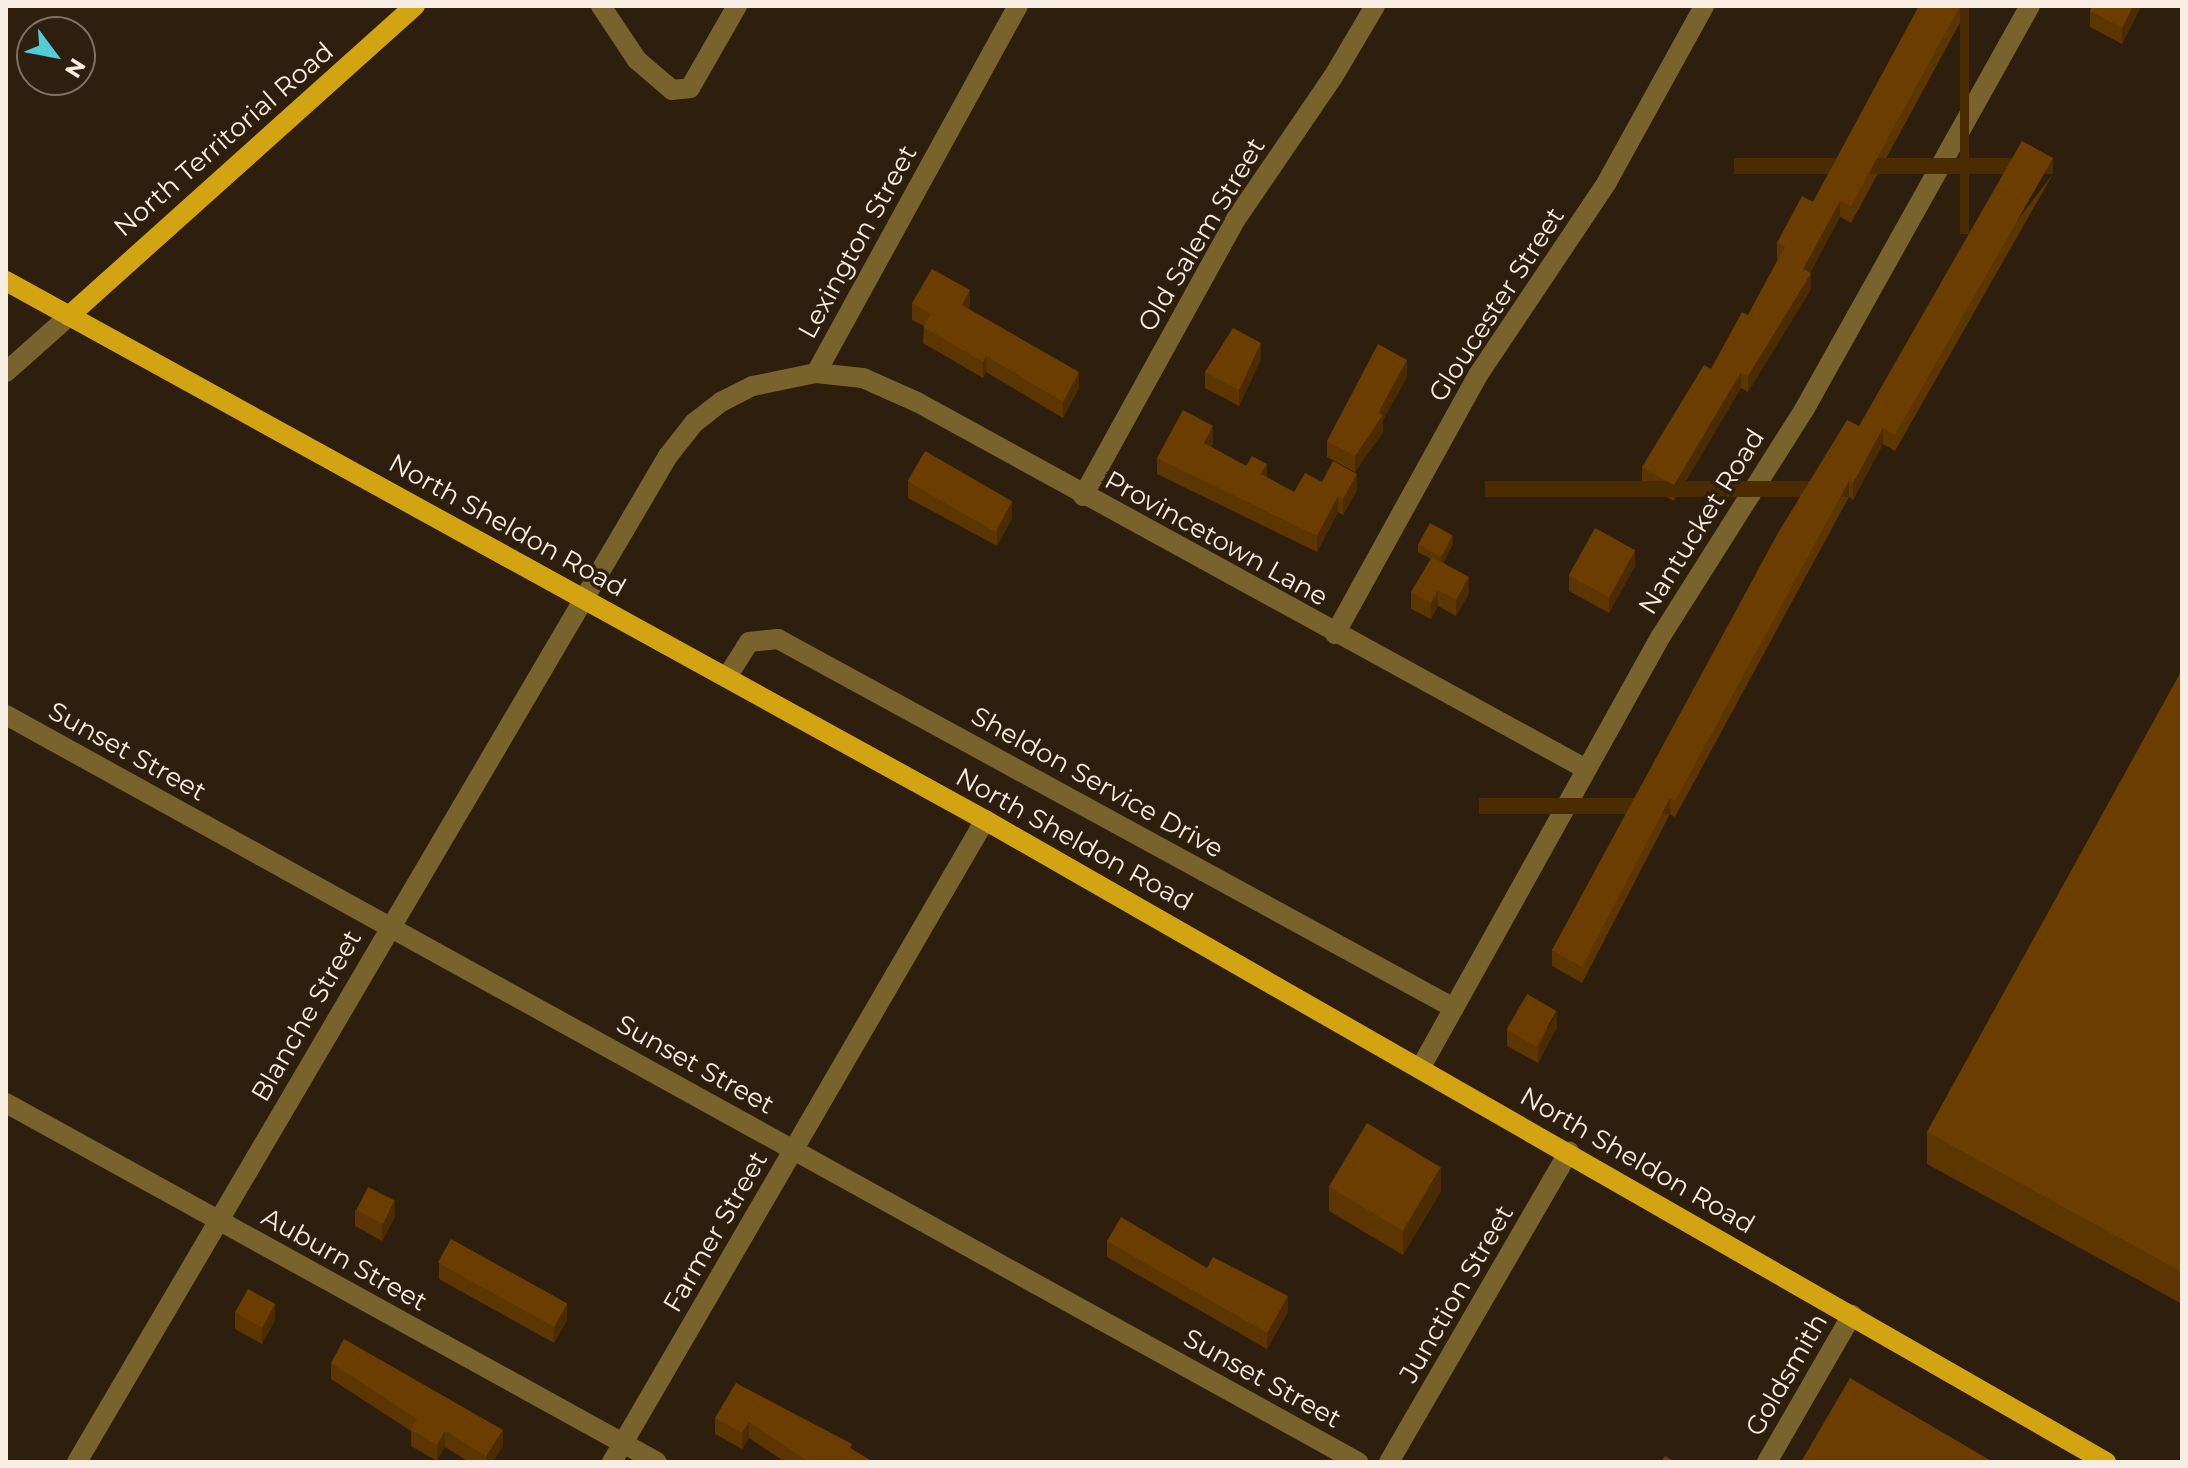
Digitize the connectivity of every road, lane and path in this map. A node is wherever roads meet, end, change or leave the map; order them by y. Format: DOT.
graph roads {
  1 [pos="415,6"];
  2 [pos="601,6"];
  3 [pos="737,6"];
  4 [pos="1018,6"];
  5 [pos="1375,6"];
  6 [pos="1704,6"];
  7 [pos="2030,6"];
  8 [pos="6,281"];
  9 [pos="69,316"];
  10 [pos="6,372"];
  11 [pos="816,373"];
  12 [pos="1083,496"];
  13 [pos="584,598"];
  14 [pos="1335,634"];
  15 [pos="727,677"];
  16 [pos="6,715"];
  17 [pos="1586,769"];
  18 [pos="985,820"];
  19 [pos="390,926"];
  20 [pos="1454,1008"];
  21 [pos="1421,1067"];
  22 [pos="6,1103"];
  23 [pos="794,1150"];
  24 [pos="1569,1151"];
  25 [pos="218,1220"];
  26 [pos="1852,1315"];
  27 [pos="623,1443"];
  28 [pos="77,1462"];
  29 [pos="612,1462"];
  30 [pos="657,1462"];
  31 [pos="1358,1462"];
  32 [pos="1389,1462"];
  33 [pos="1767,1462"];
  34 [pos="2106,1462"];
  1 -- 9 [label="main road, North Territorial Road"];
  2 -- 3 [label="street"];
  4 -- 11 [label="street, Lexington Street"];
  5 -- 12 [label="street, Old Salem Street"];
  6 -- 14 [label="street, Gloucester Street"];
  7 -- 17 [label="street, Nantucket Road"];
  8 -- 9 [label="main road, North Sheldon Road"];
  9 -- 10 [label="street"];
  9 -- 13 [label="main road, North Sheldon Road"];
  11 -- 12 [label="street, Provincetown Lane"];
  11 -- 13 [label="street, Lexington Street"];
  12 -- 14 [label="street, Provincetown Lane"];
  13 -- 15 [label="main road, North Sheldon Road"];
  13 -- 19 [label="street, Blanche Street"];
  14 -- 17 [label="street, Provincetown Lane"];
  15 -- 18 [label="main road, North Sheldon Road"];
  15 -- 20 [label="street, Sheldon Service Drive"];
  16 -- 19 [label="street, Sunset Street"];
  17 -- 20 [label="street, Nantucket Road"];
  18 -- 21 [label="main road, North Sheldon Road"];
  18 -- 23 [label="street, Farmer Street"];
  19 -- 23 [label="street, Sunset Street"];
  19 -- 25 [label="street, Blanche Street"];
  20 -- 21 [label="street, Nantucket Road"];
  21 -- 24 [label="main road, North Sheldon Road"];
  22 -- 25 [label="street, Auburn Street"];
  23 -- 27 [label="street, Farmer Street"];
  23 -- 31 [label="street, Sunset Street"];
  24 -- 26 [label="main road, North Sheldon Road"];
  24 -- 32 [label="street, Junction Street"];
  25 -- 27 [label="street, Auburn Street"];
  25 -- 28 [label="street, Blanche Street"];
  26 -- 33 [label="street, Goldsmith"];
  26 -- 34 [label="main road, North Sheldon Road"];
  27 -- 29 [label="street, Farmer Street"];
  27 -- 30 [label="street, Auburn Street"];
}
